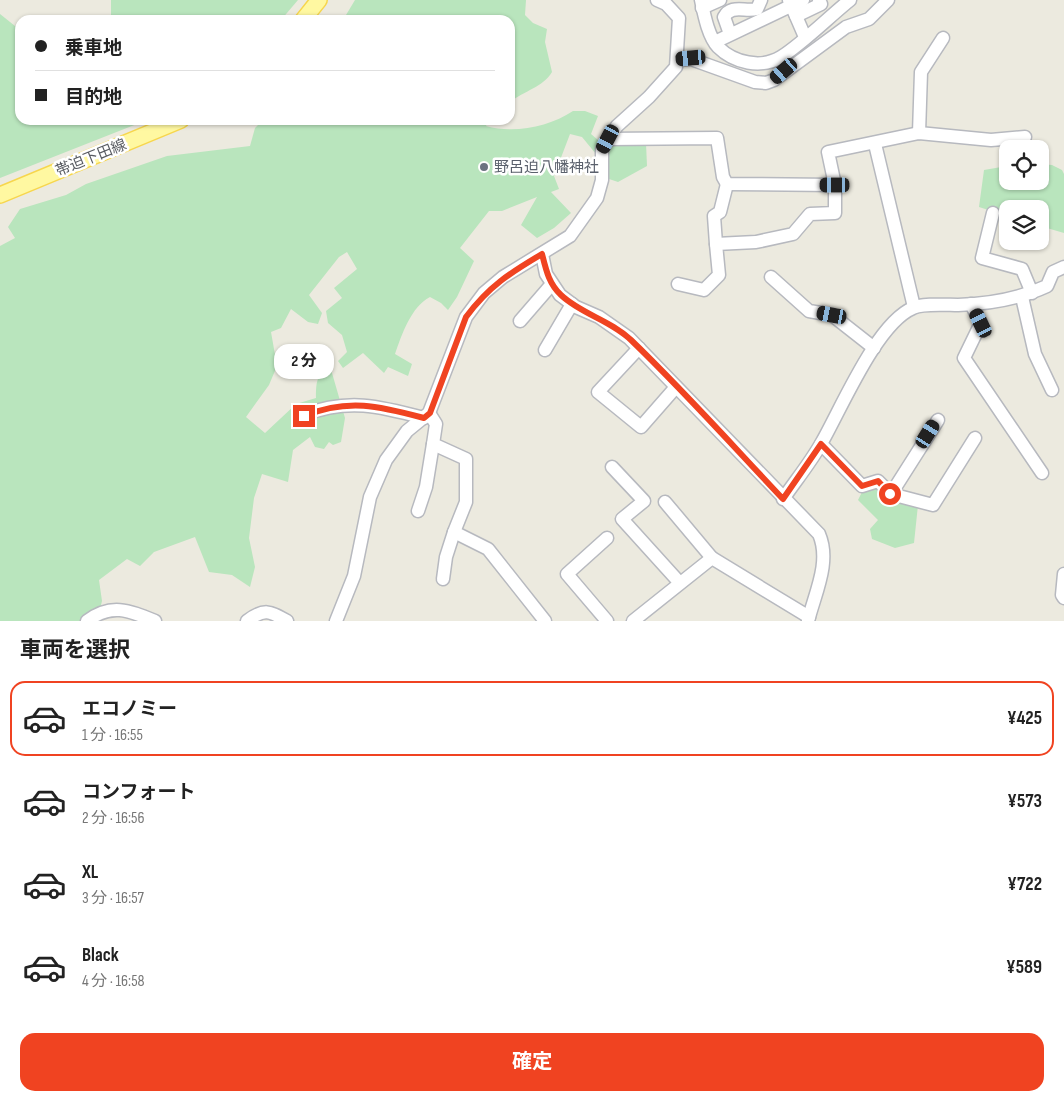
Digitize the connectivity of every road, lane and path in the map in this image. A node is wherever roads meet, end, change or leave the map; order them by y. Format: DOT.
graph roads {
  1 [pos="320,0"];
  2 [pos="657,0"];
  3 [pos="720,0"];
  4 [pos="761,0"];
  5 [pos="803,0"];
  6 [pos="819,0"];
  7 [pos="850,0"];
  8 [pos="888,0"];
  9 [pos="701,4"];
  10 [pos="836,5"];
  11 [pos="792,8"];
  12 [pos="307,15"];
  13 [pos="730,34"];
  14 [pos="805,37"];
  15 [pos="943,38"];
  16 [pos="715,42"];
  17 [pos="678,60"];
  18 [pos="169,125"];
  19 [pos="919,133"];
  20 [pos="1025,137"];
  21 [pos="608,139"];
  22 [pos="874,144"];
  23 [pos="728,184"];
  24 [pos="835,185"];
  25 [pos="0,195"];
  26 [pos="993,213"];
  27 [pos="716,244"];
  28 [pos="542,254"];
  29 [pos="1064,267"];
  30 [pos="771,277"];
  31 [pos="552,284"];
  32 [pos="678,284"];
  33 [pos="1027,295"];
  34 [pos="572,304"];
  35 [pos="972,304"];
  36 [pos="914,307"];
  37 [pos="520,321"];
  38 [pos="639,348"];
  39 [pos="874,348"];
  40 [pos="545,350"];
  41 [pos="676,387"];
  42 [pos="1052,390"];
  43 [pos="304,416"];
  44 [pos="427,416"];
  45 [pos="938,420"];
  46 [pos="975,438"];
  47 [pos="433,444"];
  48 [pos="821,444"];
  49 [pos="612,467"];
  50 [pos="1042,472"];
  51 [pos="890,494"];
  52 [pos="783,499"];
  53 [pos="665,502"];
  54 [pos="418,510"];
  55 [pos="454,532"];
  56 [pos="607,538"];
  57 [pos="712,558"];
  58 [pos="1064,574"];
  59 [pos="443,579"];
  60 [pos="679,582"];
  61 [pos="1064,598"];
  62 [pos="808,619"];
  63 [pos="87,621"];
  64 [pos="155,621"];
  65 [pos="247,621"];
  66 [pos="287,621"];
  67 [pos="336,621"];
  68 [pos="545,621"];
  69 [pos="607,621"];
  70 [pos="633,621"];
  1 -- 12 [label="main road"];
  2 -- 17 [label="street"];
  3 -- 9 [label="street"];
  4 -- 13 [label="street"];
  5 -- 11 [label="street"];
  6 -- 11 [label="street"];
  7 -- 10 [label="street"];
  8 -- 17 [label="street"];
  9 -- 16 [label="street"];
  10 -- 14 [label="street"];
  11 -- 13 [label="street"];
  11 -- 14 [label="street"];
  13 -- 16 [label="street"];
  14 -- 16 [label="street"];
  15 -- 19 [label="street"];
  17 -- 21 [label="street"];
  18 -- 25 [label="main road, 帯迫下田線"];
  19 -- 20 [label="street"];
  19 -- 22 [label="street"];
  21 -- 23 [label="street"];
  21 -- 28 [label="street"];
  22 -- 24 [label="street"];
  22 -- 36 [label="street"];
  23 -- 24 [label="street"];
  23 -- 27 [label="street"];
  24 -- 27 [label="street"];
  26 -- 33 [label="street"];
  27 -- 32 [label="street"];
  28 -- 31 [label="street"];
  28 -- 44 [label="street"];
  29 -- 33 [label="street"];
  30 -- 39 [label="street"];
  31 -- 34 [label="street"];
  31 -- 37 [label="street"];
  33 -- 35 [label="street"];
  33 -- 42 [label="street"];
  34 -- 38 [label="street"];
  34 -- 40 [label="street"];
  35 -- 36 [label="street"];
  35 -- 50 [label="street"];
  36 -- 39 [label="street"];
  38 -- 41 [label="street"];
  38 -- 41 [label="street"];
  39 -- 48 [label="street"];
  41 -- 52 [label="street"];
  43 -- 44 [label="street"];
  44 -- 47 [label="street"];
  44 -- 67 [label="street"];
  45 -- 51 [label="street"];
  46 -- 51 [label="street"];
  47 -- 54 [label="street"];
  47 -- 55 [label="street"];
  48 -- 51 [label="street"];
  48 -- 52 [label="street"];
  49 -- 60 [label="street"];
  52 -- 62 [label="street"];
  53 -- 57 [label="street"];
  55 -- 59 [label="street"];
  55 -- 68 [label="street"];
  56 -- 69 [label="street"];
  57 -- 60 [label="street"];
  57 -- 62 [label="street"];
  58 -- 61 [label="street"];
  60 -- 70 [label="street"];
  63 -- 64 [label="street"];
  65 -- 66 [label="street"];
}
